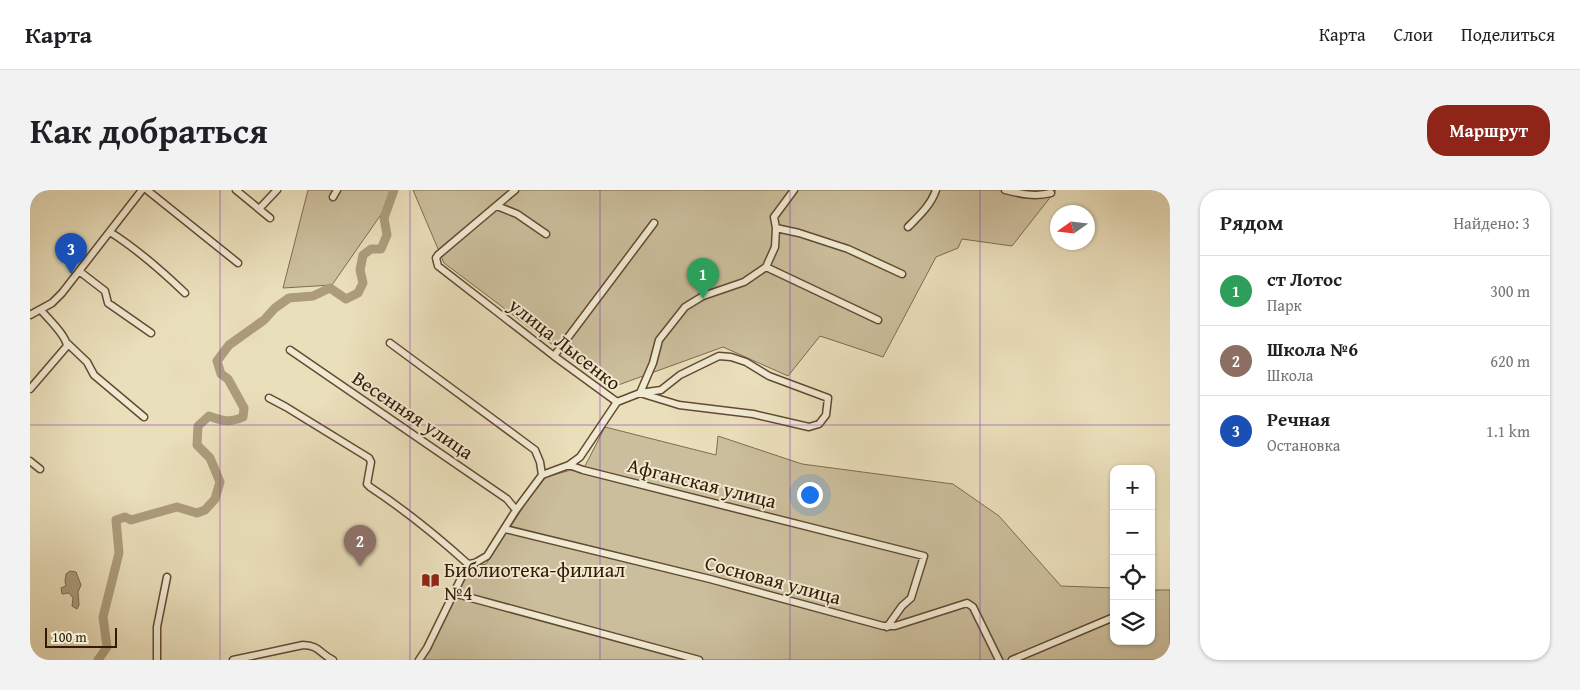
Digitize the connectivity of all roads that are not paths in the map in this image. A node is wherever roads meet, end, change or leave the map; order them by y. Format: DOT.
graph roads {
  1 [pos="142,190"];
  2 [pos="147,190"];
  3 [pos="236,190"];
  4 [pos="277,190"];
  5 [pos="337,190"];
  6 [pos="513,190"];
  7 [pos="794,190"];
  8 [pos="936,190"];
  9 [pos="1005,190"];
  10 [pos="1051,193"];
  11 [pos="333,197"];
  12 [pos="498,206"];
  13 [pos="259,209"];
  14 [pos="270,218"];
  15 [pos="654,223"];
  16 [pos="908,227"];
  17 [pos="776,228"];
  18 [pos="110,232"];
  19 [pos="546,234"];
  20 [pos="238,263"];
  21 [pos="766,267"];
  22 [pos="79,271"];
  23 [pos="902,274"];
  24 [pos="186,293"];
  25 [pos="41,310"];
  26 [pos="30,316"];
  27 [pos="878,320"];
  28 [pos="151,333"];
  29 [pos="67,343"];
  30 [pos="390,343"];
  31 [pos="290,350"];
  32 [pos="554,356"];
  33 [pos="30,390"];
  34 [pos="640,393"];
  35 [pos="268,398"];
  36 [pos="617,402"];
  37 [pos="144,417"];
  38 [pos="30,461"];
  39 [pos="569,465"];
  40 [pos="40,469"];
  41 [pos="542,475"];
  42 [pos="516,510"];
  43 [pos="506,529"];
  44 [pos="468,564"];
  45 [pos="167,576"];
  46 [pos="453,593"];
  47 [pos="1110,618"];
  48 [pos="887,627"];
  49 [pos="157,660"];
  50 [pos="233,660"];
  51 [pos="333,660"];
  52 [pos="419,660"];
  53 [pos="699,660"];
  54 [pos="999,660"];
  55 [pos="1012,660"];
  1 -- 18 [label="street"];
  2 -- 20 [label="street"];
  3 -- 13 [label="street"];
  4 -- 13 [label="street"];
  5 -- 11 [label="street"];
  6 -- 12 [label="street, улица Лысенко"];
  7 -- 17 [label="street"];
  8 -- 16 [label="street"];
  9 -- 10 [label="street"];
  12 -- 19 [label="street"];
  12 -- 32 [label="street, улица Лысенко"];
  13 -- 14 [label="street"];
  15 -- 32 [label="street"];
  17 -- 21 [label="street"];
  17 -- 23 [label="street"];
  18 -- 22 [label="street"];
  18 -- 24 [label="street"];
  21 -- 27 [label="street"];
  21 -- 34 [label="street"];
  22 -- 25 [label="street"];
  22 -- 28 [label="street"];
  25 -- 26 [label="street"];
  25 -- 29 [label="street"];
  29 -- 33 [label="street"];
  29 -- 37 [label="street"];
  30 -- 41 [label="street"];
  31 -- 42 [label="street, Весенняя улица"];
  32 -- 36 [label="street, улица Лысенко"];
  34 -- 34 [label="street"];
  34 -- 36 [label="street"];
  35 -- 44 [label="street"];
  36 -- 39 [label="street, улица Лысенко"];
  38 -- 40 [label="street"];
  39 -- 41 [label="street, улица Лысенко"];
  39 -- 48 [label="street, Афганская улица"];
  41 -- 42 [label="street"];
  42 -- 43 [label="street"];
  43 -- 44 [label="street"];
  43 -- 48 [label="street, Сосновая улица"];
  44 -- 46 [label="street"];
  45 -- 49 [label="street"];
  46 -- 52 [label="street"];
  46 -- 53 [label="street"];
  47 -- 55 [label="street"];
  48 -- 54 [label="street, Сосновая улица"];
  50 -- 51 [label="street"];
}
